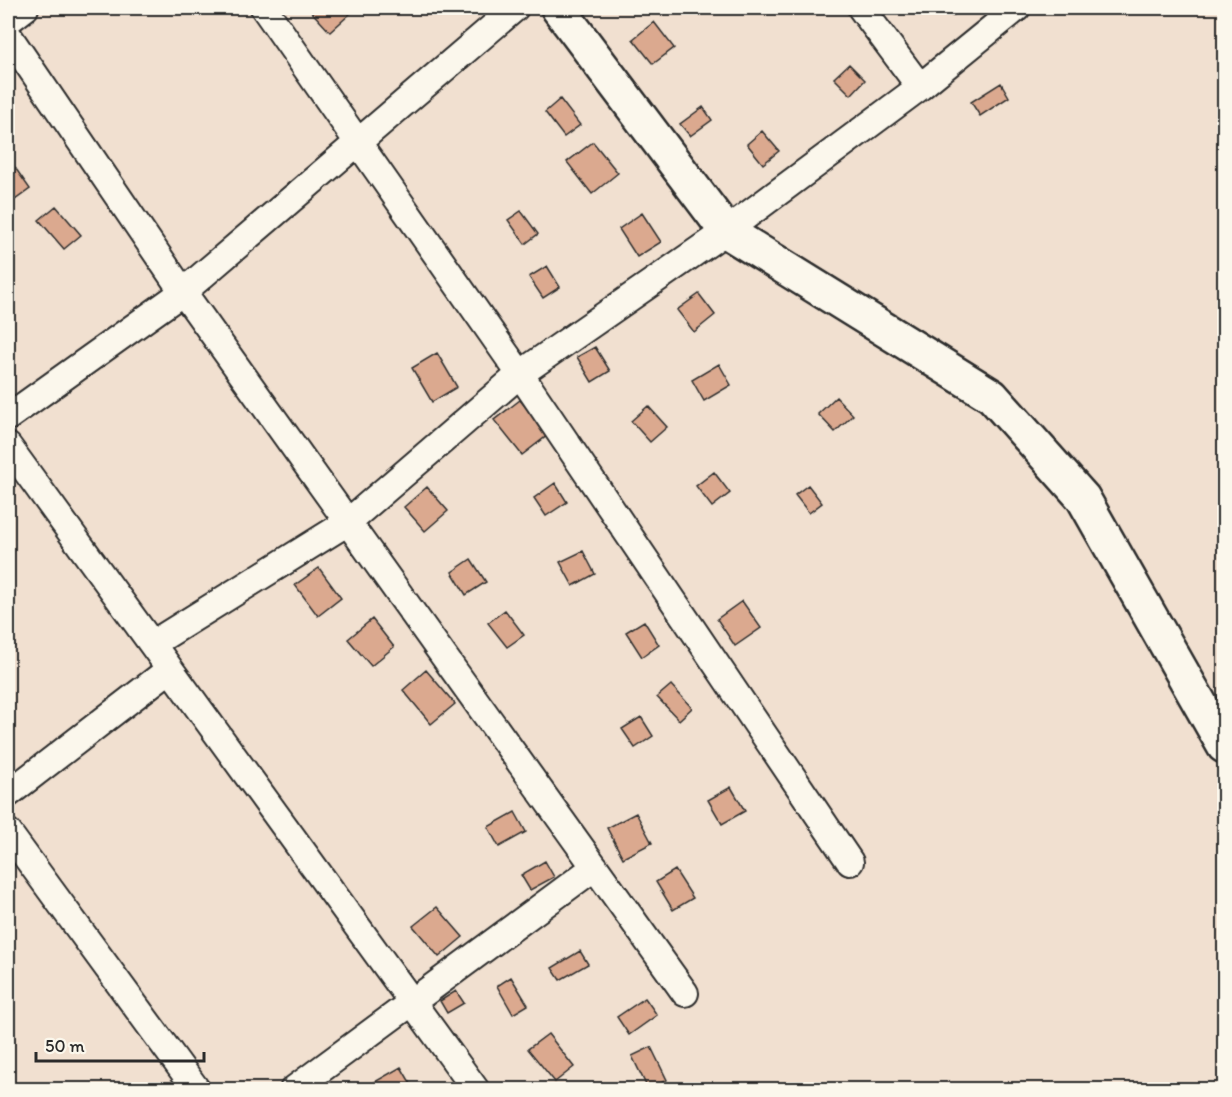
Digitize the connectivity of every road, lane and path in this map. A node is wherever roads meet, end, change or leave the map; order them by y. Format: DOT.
graph roads {
  1 [pos="25,8"];
  2 [pos="264,8"];
  3 [pos="515,8"];
  4 [pos="558,8"];
  5 [pos="861,8"];
  6 [pos="1017,8"];
  7 [pos="8,21"];
  8 [pos="8,35"];
  9 [pos="920,87"];
  10 [pos="357,142"];
  11 [pos="726,231"];
  12 [pos="183,292"];
  13 [pos="520,374"];
  14 [pos="8,417"];
  15 [pos="8,446"];
  16 [pos="348,522"];
  17 [pos="152,644"];
  18 [pos="170,669"];
  19 [pos="1224,746"];
  20 [pos="8,794"];
  21 [pos="8,832"];
  22 [pos="850,862"];
  23 [pos="595,867"];
  24 [pos="685,993"];
  25 [pos="412,1001"];
  26 [pos="197,1089"];
  27 [pos="293,1089"];
  28 [pos="476,1089"];
  1 -- 7 [label="street"];
  2 -- 10 [label="street"];
  3 -- 10 [label="street"];
  4 -- 11 [label="main road"];
  5 -- 9 [label="street"];
  6 -- 9 [label="street"];
  8 -- 12 [label="street"];
  9 -- 11 [label="street"];
  10 -- 12 [label="street"];
  10 -- 13 [label="street"];
  11 -- 13 [label="street"];
  11 -- 19 [label="main road"];
  12 -- 14 [label="street"];
  12 -- 16 [label="street"];
  13 -- 16 [label="street"];
  13 -- 22 [label="street"];
  15 -- 17 [label="street"];
  16 -- 17 [label="street"];
  16 -- 23 [label="street"];
  17 -- 18 [label="street"];
  18 -- 20 [label="street"];
  18 -- 25 [label="street"];
  21 -- 26 [label="street"];
  23 -- 24 [label="street"];
  23 -- 25 [label="street"];
  25 -- 27 [label="street"];
  25 -- 28 [label="street"];
}
